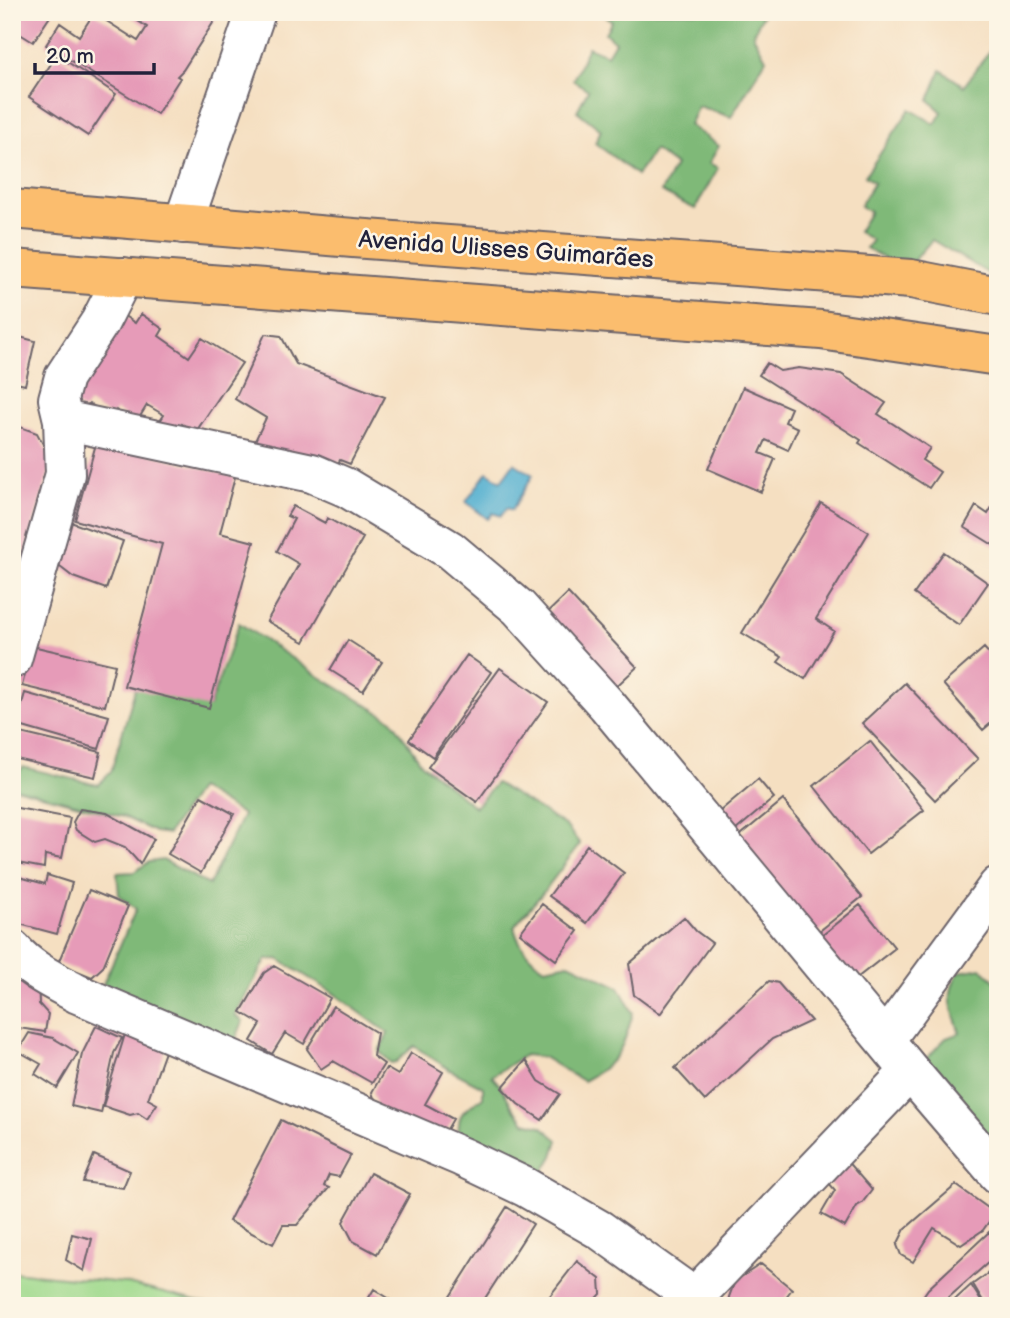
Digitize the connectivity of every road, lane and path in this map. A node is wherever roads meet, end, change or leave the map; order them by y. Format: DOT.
graph roads {
  1 [pos="256,12"];
  2 [pos="12,209"];
  3 [pos="183,224"];
  4 [pos="12,270"];
  5 [pos="123,277"];
  6 [pos="998,296"];
  7 [pos="998,356"];
  8 [pos="63,420"];
  9 [pos="12,659"];
  10 [pos="998,886"];
  11 [pos="12,949"];
  12 [pos="885,1040"];
  13 [pos="909,1071"];
  14 [pos="998,1174"];
  15 [pos="690,1302"];
  1 -- 3 [label="street"];
  2 -- 3 [label="main road, Avenida Ulisses Guimarães"];
  3 -- 6 [label="main road, Avenida Ulisses Guimarães"];
  4 -- 5 [label="main road"];
  5 -- 7 [label="main road"];
  5 -- 8 [label="street"];
  8 -- 9 [label="street"];
  8 -- 12 [label="street"];
  10 -- 12 [label="street"];
  11 -- 15 [label="street"];
  12 -- 13 [label="street"];
  13 -- 14 [label="street"];
  13 -- 15 [label="street"];
}
